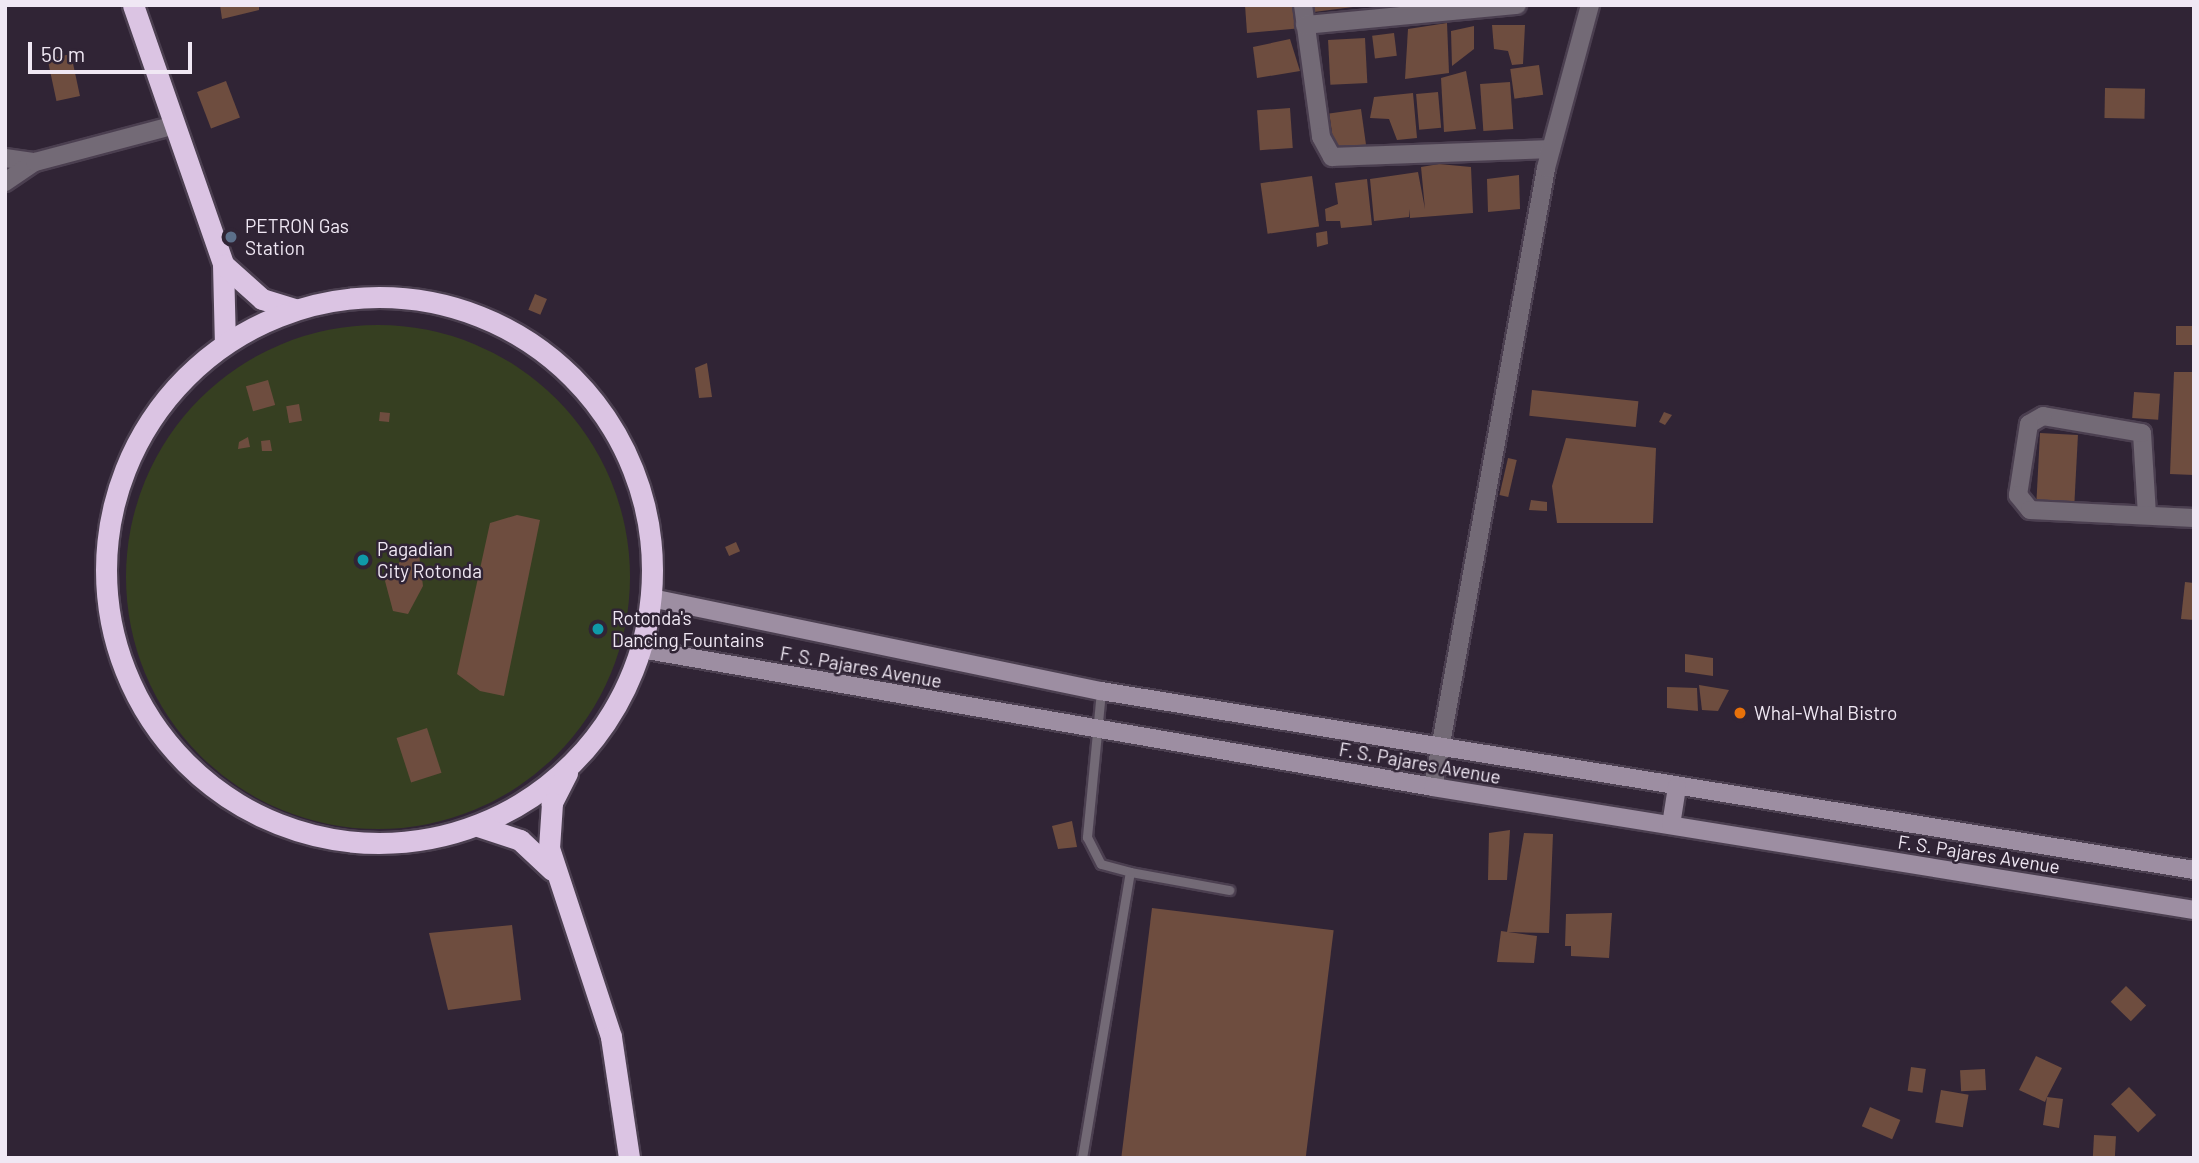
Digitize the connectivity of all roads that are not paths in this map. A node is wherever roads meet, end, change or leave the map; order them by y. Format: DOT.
graph roads {
  1 [pos="133,5"];
  2 [pos="1303,5"];
  3 [pos="1517,5"];
  4 [pos="1590,5"];
  5 [pos="1305,24"];
  6 [pos="171,126"];
  7 [pos="1551,149"];
  8 [pos="5,158"];
  9 [pos="35,162"];
  10 [pos="5,182"];
  11 [pos="223,264"];
  12 [pos="295,309"];
  13 [pos="225,344"];
  14 [pos="2147,515"];
  15 [pos="2194,518"];
  16 [pos="651,598"];
  17 [pos="641,649"];
  18 [pos="1101,691"];
  19 [pos="1096,729"];
  20 [pos="1438,745"];
  21 [pos="571,765"];
  22 [pos="1676,786"];
  23 [pos="1433,787"];
  24 [pos="478,825"];
  25 [pos="1671,825"];
  26 [pos="2194,870"];
  27 [pos="1130,872"];
  28 [pos="554,873"];
  29 [pos="1229,890"];
  30 [pos="2194,910"];
  31 [pos="629,1158"];
  32 [pos="1082,1158"];
  1 -- 6 [label="highway"];
  2 -- 5 [label="street"];
  3 -- 5 [label="street"];
  4 -- 7 [label="street"];
  5 -- 7 [label="street"];
  6 -- 9 [label="street"];
  6 -- 11 [label="highway"];
  7 -- 20 [label="street"];
  8 -- 9 [label="street"];
  9 -- 10 [label="street"];
  11 -- 12 [label="highway"];
  11 -- 13 [label="highway"];
  12 -- 13 [label="highway"];
  12 -- 16 [label="highway"];
  13 -- 24 [label="highway"];
  14 -- 14 [label="street"];
  14 -- 15 [label="street"];
  16 -- 17 [label="highway"];
  16 -- 18 [label="main road, F. S. Pajares Avenue"];
  17 -- 19 [label="main road, F. S. Pajares Avenue"];
  17 -- 21 [label="highway"];
  18 -- 19 [label="lane"];
  18 -- 20 [label="main road, F. S. Pajares Avenue"];
  19 -- 23 [label="main road, F. S. Pajares Avenue"];
  19 -- 27 [label="lane"];
  20 -- 22 [label="main road, F. S. Pajares Avenue"];
  20 -- 23 [label="street"];
  21 -- 24 [label="highway"];
  21 -- 28 [label="highway"];
  22 -- 25 [label="main road"];
  22 -- 26 [label="main road, F. S. Pajares Avenue"];
  23 -- 25 [label="main road, F. S. Pajares Avenue"];
  24 -- 28 [label="highway"];
  25 -- 30 [label="main road, F. S. Pajares Avenue"];
  27 -- 29 [label="lane"];
  27 -- 32 [label="lane"];
  28 -- 31 [label="highway"];
}
